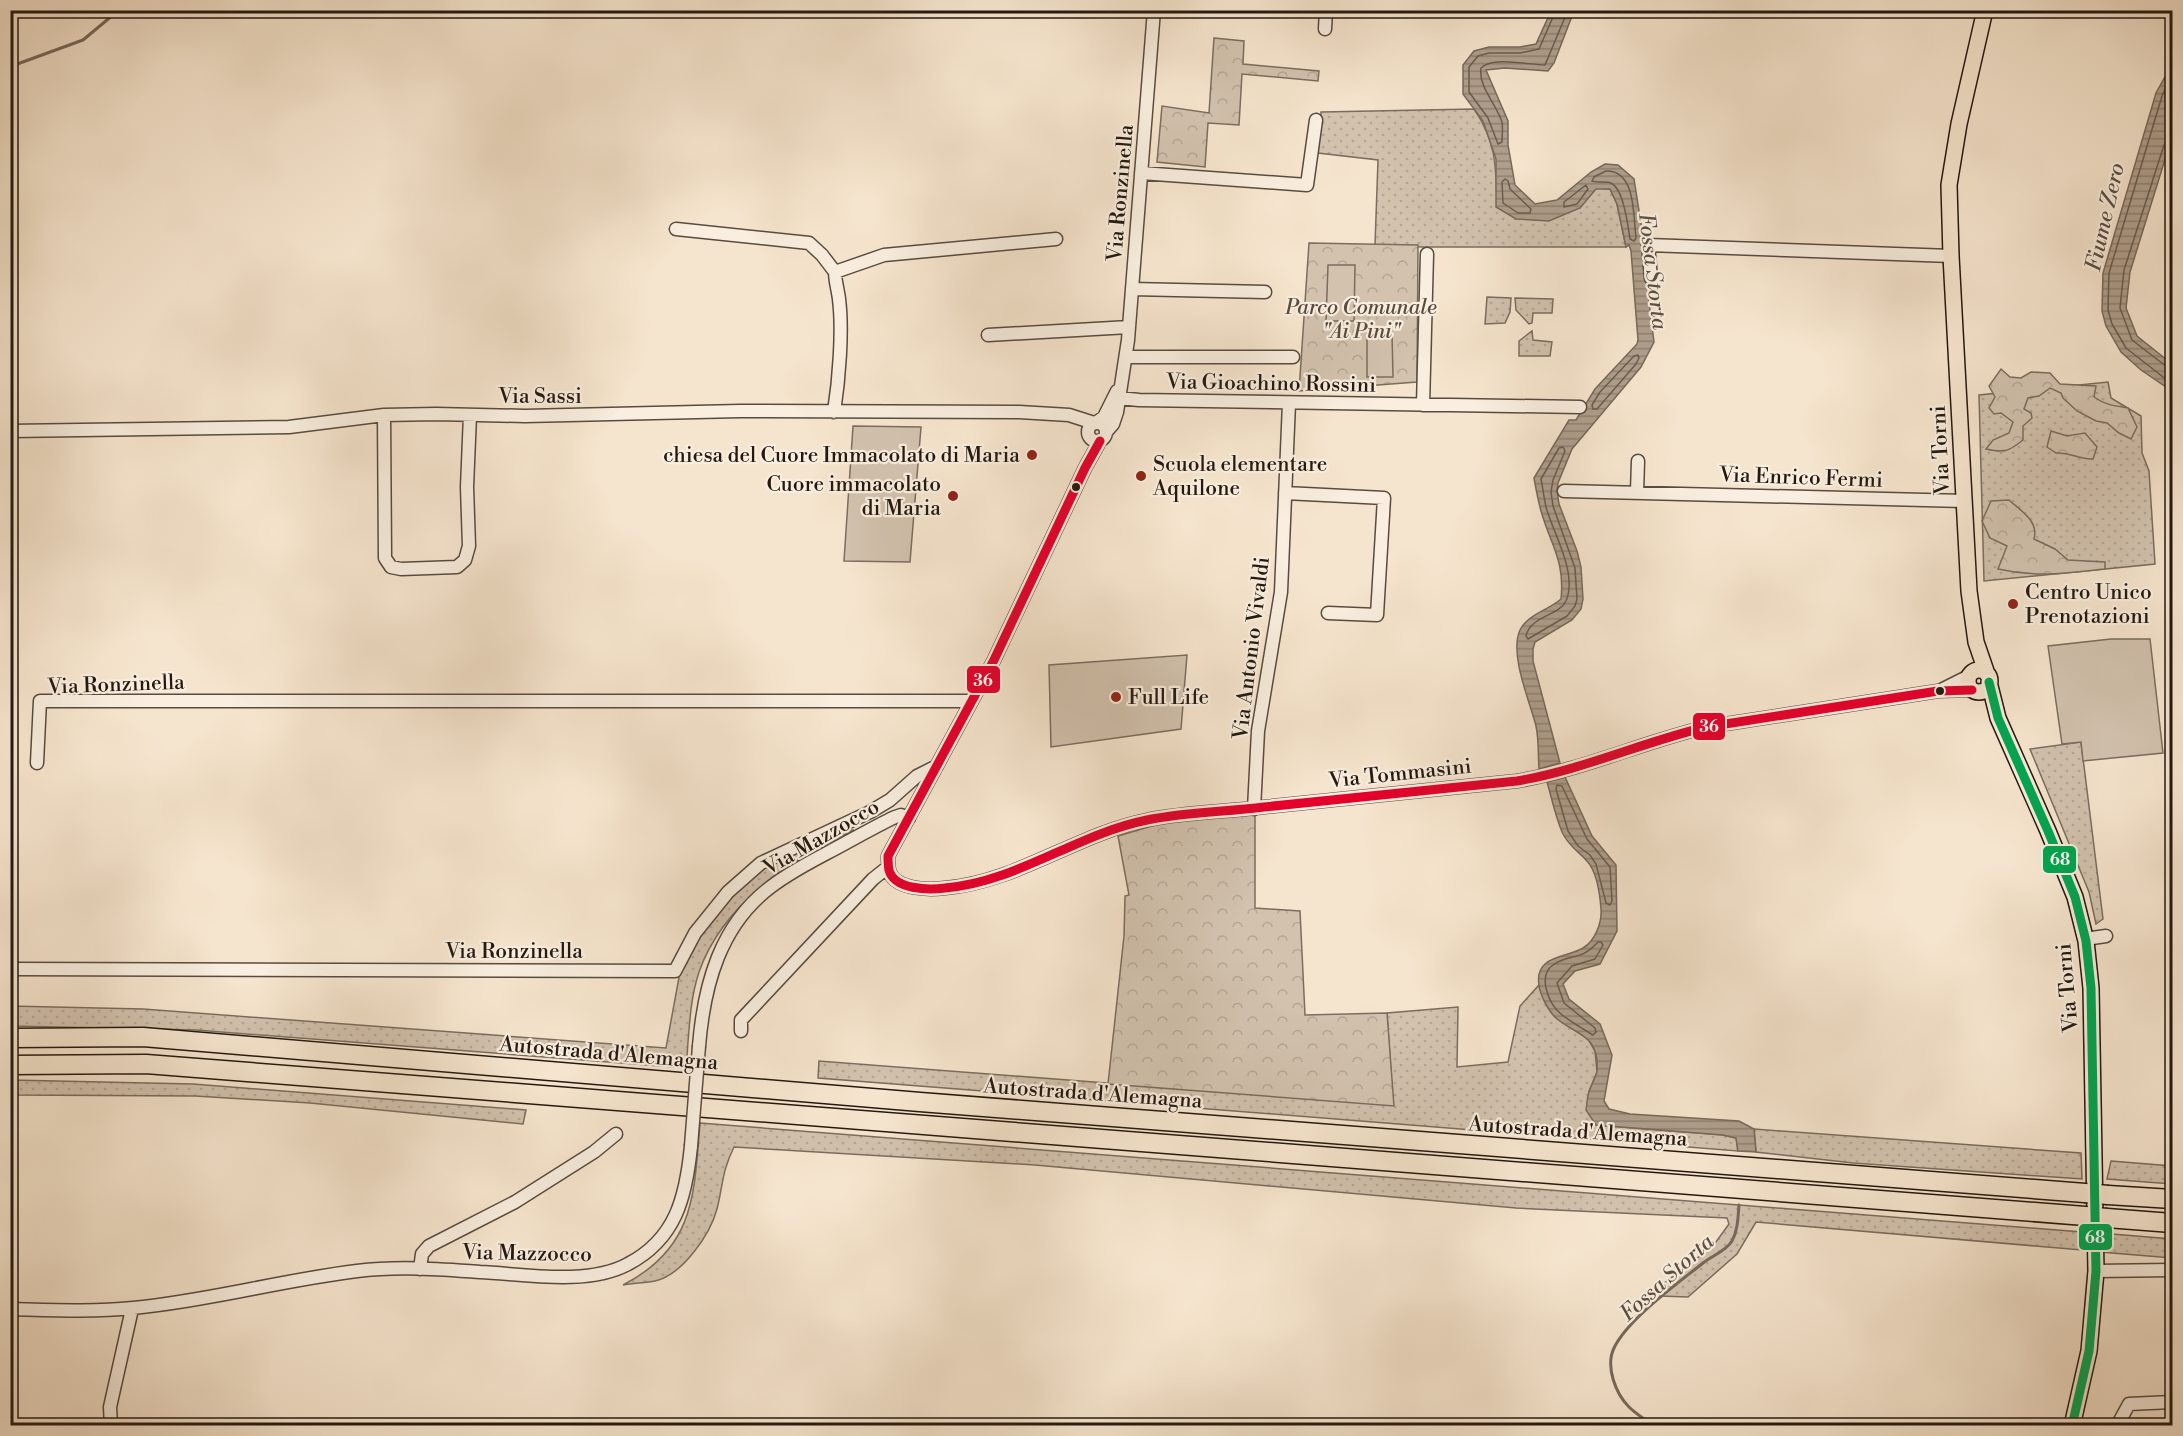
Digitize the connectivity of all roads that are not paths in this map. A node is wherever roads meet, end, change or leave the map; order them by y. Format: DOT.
graph roads {
  1 [pos="1154,10"];
  2 [pos="1326,10"];
  3 [pos="1985,10"];
  4 [pos="1325,29"];
  5 [pos="1316,120"];
  6 [pos="1141,173"];
  7 [pos="676,229"];
  8 [pos="1056,239"];
  9 [pos="1427,254"];
  10 [pos="1951,256"];
  11 [pos="834,272"];
  12 [pos="1651,278"];
  13 [pos="1132,289"];
  14 [pos="1265,292"];
  15 [pos="1130,327"];
  16 [pos="988,335"];
  17 [pos="1126,357"];
  18 [pos="1293,357"];
  19 [pos="1122,379"];
  20 [pos="1119,398"];
  21 [pos="1289,403"];
  22 [pos="1423,405"];
  23 [pos="1580,407"];
  24 [pos="834,412"];
  25 [pos="470,415"];
  26 [pos="384,416"];
  27 [pos="10,431"];
  28 [pos="1096,431"];
  29 [pos="1638,460"];
  30 [pos="1564,491"];
  31 [pos="1637,492"];
  32 [pos="1285,493"];
  33 [pos="1964,501"];
  34 [pos="1328,613"];
  35 [pos="1978,681"];
  36 [pos="971,701"];
  37 [pos="38,763"];
  38 [pos="938,765"];
  39 [pos="1254,809"];
  40 [pos="909,818"];
  41 [pos="888,862"];
  42 [pos="2106,936"];
  43 [pos="2085,939"];
  44 [pos="10,969"];
  45 [pos="741,1031"];
  46 [pos="10,1038"];
  47 [pos="10,1065"];
  48 [pos="616,1134"];
  49 [pos="2172,1199"];
  50 [pos="2172,1223"];
  51 [pos="420,1269"];
  52 [pos="2096,1270"];
  53 [pos="2172,1270"];
  54 [pos="10,1309"];
  55 [pos="132,1309"];
  56 [pos="2172,1402"];
  57 [pos="111,1425"];
  58 [pos="2072,1425"];
  59 [pos="2117,1425"];
  1 -- 6 [label="street, Via Ronzinella"];
  2 -- 4 [label="street"];
  3 -- 10 [label="main road, Via Torni"];
  5 -- 6 [label="street"];
  6 -- 13 [label="street, Via Ronzinella"];
  7 -- 11 [label="street"];
  8 -- 11 [label="street"];
  9 -- 22 [label="street"];
  10 -- 12 [label="street"];
  10 -- 33 [label="main road, Via Torni"];
  11 -- 24 [label="street"];
  13 -- 14 [label="street"];
  13 -- 15 [label="street, Via Ronzinella"];
  15 -- 16 [label="street"];
  15 -- 17 [label="street, Via Ronzinella"];
  17 -- 18 [label="street"];
  17 -- 19 [label="street, Via Ronzinella"];
  19 -- 20 [label="street, Via Ronzinella"];
  19 -- 28 [label="street, Via Ronzinella"];
  20 -- 21 [label="street, Via Gioachino Rossini"];
  20 -- 28 [label="street, Via Ronzinella"];
  21 -- 22 [label="street, Via Gioachino Rossini"];
  21 -- 32 [label="street, Via Antonio Vivaldi"];
  22 -- 23 [label="street, Via Gioachino Rossini"];
  24 -- 25 [label="street, Via Sassi"];
  24 -- 28 [label="street, Via Sassi"];
  25 -- 26 [label="street, Via Sassi"];
  25 -- 26 [label="street"];
  26 -- 27 [label="street, Via Sassi"];
  28 -- 36 [label="street, Via Ronzinella"];
  29 -- 31 [label="street"];
  30 -- 31 [label="street, Via Enrico Fermi"];
  31 -- 33 [label="street, Via Enrico Fermi"];
  32 -- 34 [label="street"];
  32 -- 39 [label="street, Via Antonio Vivaldi"];
  33 -- 35 [label="main road, Via Torni"];
  35 -- 39 [label="street, Via Tommasini"];
  35 -- 43 [label="main road, Via Torni"];
  36 -- 37 [label="street, Via Ronzinella"];
  36 -- 38 [label="street, Via Ronzinella"];
  38 -- 40 [label="street, Via Ronzinella"];
  38 -- 44 [label="street, Via Ronzinella"];
  39 -- 41 [label="street, Via Tommasini"];
  40 -- 41 [label="street, Via Ronzinella"];
  40 -- 51 [label="street, Via Mazzocco, bridge"];
  41 -- 45 [label="street, Via Ronzinella"];
  42 -- 43 [label="street"];
  43 -- 52 [label="main road, Via Torni"];
  46 -- 49 [label="highway, Autostrada d'Alemagna, bridge"];
  47 -- 50 [label="highway, Autostrada d'Alemagna, bridge"];
  48 -- 51 [label="street, Via Mazzocco"];
  51 -- 55 [label="street, Via Mazzocco"];
  52 -- 53 [label="street"];
  52 -- 58 [label="main road, Via Torni"];
  54 -- 55 [label="street, Via Mazzocco"];
  55 -- 57 [label="street"];
  56 -- 59 [label="street"];
}
